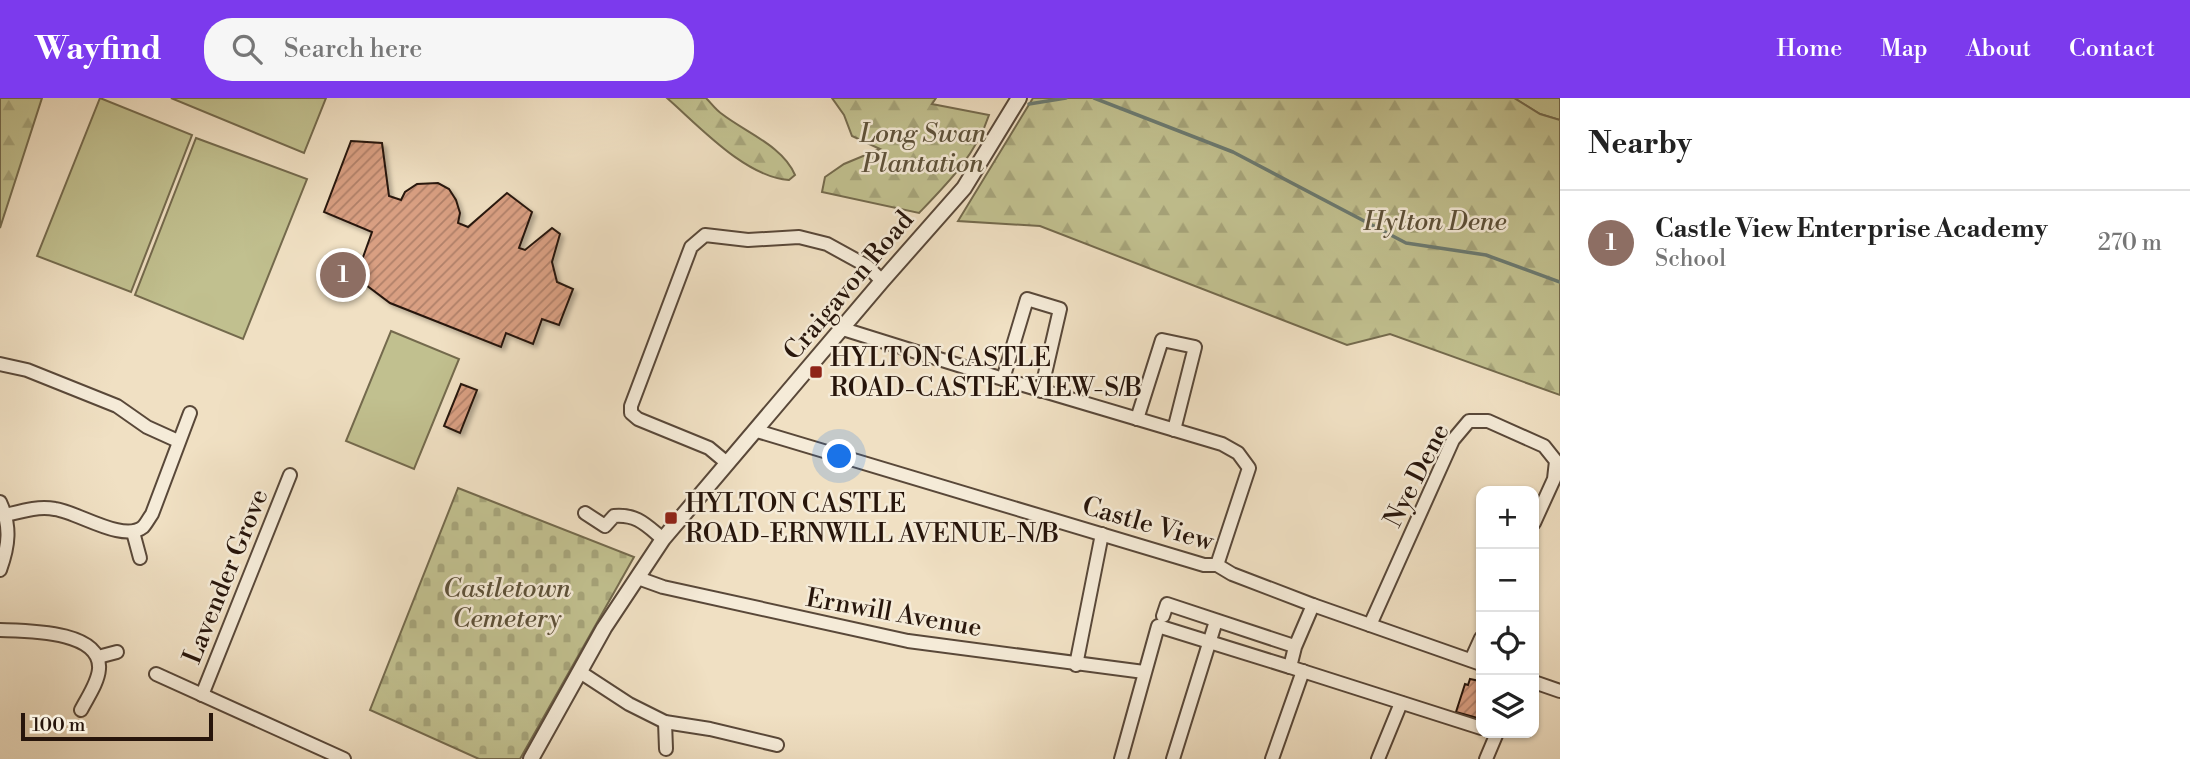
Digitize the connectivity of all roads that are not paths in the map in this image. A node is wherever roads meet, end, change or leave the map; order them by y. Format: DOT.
graph roads {
  1 [pos="1019,98"];
  2 [pos="882,281"];
  3 [pos="843,329"];
  4 [pos="0,364"];
  5 [pos="1003,379"];
  6 [pos="1041,391"];
  7 [pos="190,413"];
  8 [pos="1137,419"];
  9 [pos="1174,430"];
  10 [pos="757,431"];
  11 [pos="178,441"];
  12 [pos="727,463"];
  13 [pos="290,475"];
  14 [pos="0,502"];
  15 [pos="1539,512"];
  16 [pos="585,513"];
  17 [pos="6,515"];
  18 [pos="133,532"];
  19 [pos="1102,534"];
  20 [pos="663,539"];
  21 [pos="140,558"];
  22 [pos="1217,565"];
  23 [pos="0,570"];
  24 [pos="638,578"];
  25 [pos="1313,605"];
  26 [pos="1163,616"];
  27 [pos="1216,621"];
  28 [pos="1370,625"];
  29 [pos="0,630"];
  30 [pos="1210,642"];
  31 [pos="1291,645"];
  32 [pos="117,652"];
  33 [pos="98,657"];
  34 [pos="1476,662"];
  35 [pos="1076,665"];
  36 [pos="1290,667"];
  37 [pos="1303,671"];
  38 [pos="579,672"];
  39 [pos="1144,673"];
  40 [pos="156,674"];
  41 [pos="1539,684"];
  42 [pos="1560,691"];
  43 [pos="202,695"];
  44 [pos="1401,703"];
  45 [pos="81,710"];
  46 [pos="665,722"];
  47 [pos="1476,726"];
  48 [pos="1495,738"];
  49 [pos="777,745"];
  50 [pos="666,749"];
  51 [pos="344,759"];
  52 [pos="531,759"];
  53 [pos="1121,759"];
  54 [pos="1173,759"];
  55 [pos="1272,759"];
  56 [pos="1378,759"];
  57 [pos="1486,759"];
  1 -- 2 [label="street, Craigavon Road"];
  2 -- 3 [label="street, Craigavon Road"];
  2 -- 12 [label="street"];
  3 -- 5 [label="street"];
  3 -- 10 [label="street, Craigavon Road"];
  4 -- 11 [label="street"];
  5 -- 6 [label="street"];
  5 -- 6 [label="street"];
  6 -- 8 [label="street"];
  7 -- 11 [label="street"];
  8 -- 9 [label="street"];
  8 -- 9 [label="street"];
  9 -- 22 [label="street"];
  10 -- 12 [label="street, Craigavon Road"];
  10 -- 19 [label="street, Castle View"];
  11 -- 18 [label="street"];
  12 -- 20 [label="street, Craigavon Road"];
  13 -- 43 [label="street, Lavender Grove"];
  14 -- 17 [label="street"];
  15 -- 28 [label="street, Nye Dene"];
  16 -- 20 [label="street"];
  17 -- 18 [label="street"];
  17 -- 23 [label="street"];
  18 -- 21 [label="street"];
  19 -- 22 [label="street, Castle View"];
  19 -- 35 [label="street"];
  20 -- 24 [label="street, Craigavon Road"];
  22 -- 25 [label="street, Castle View"];
  24 -- 35 [label="street, Ernwill Avenue"];
  24 -- 38 [label="street, Craigavon Road"];
  25 -- 28 [label="street, Castle View"];
  25 -- 36 [label="street"];
  26 -- 27 [label="street"];
  27 -- 30 [label="street"];
  27 -- 31 [label="street"];
  28 -- 34 [label="street, Castle View"];
  29 -- 33 [label="street"];
  30 -- 36 [label="street"];
  30 -- 39 [label="street"];
  30 -- 54 [label="street"];
  32 -- 33 [label="street"];
  33 -- 45 [label="street"];
  35 -- 39 [label="street, Ernwill Avenue"];
  36 -- 37 [label="street"];
  37 -- 44 [label="street"];
  37 -- 55 [label="street"];
  38 -- 46 [label="street"];
  38 -- 52 [label="street, Craigavon Road"];
  39 -- 53 [label="street"];
  40 -- 43 [label="street"];
  41 -- 42 [label="street"];
  43 -- 51 [label="street"];
  44 -- 47 [label="street"];
  44 -- 56 [label="street"];
  46 -- 49 [label="street"];
  46 -- 50 [label="street"];
  48 -- 57 [label="street"];
}
